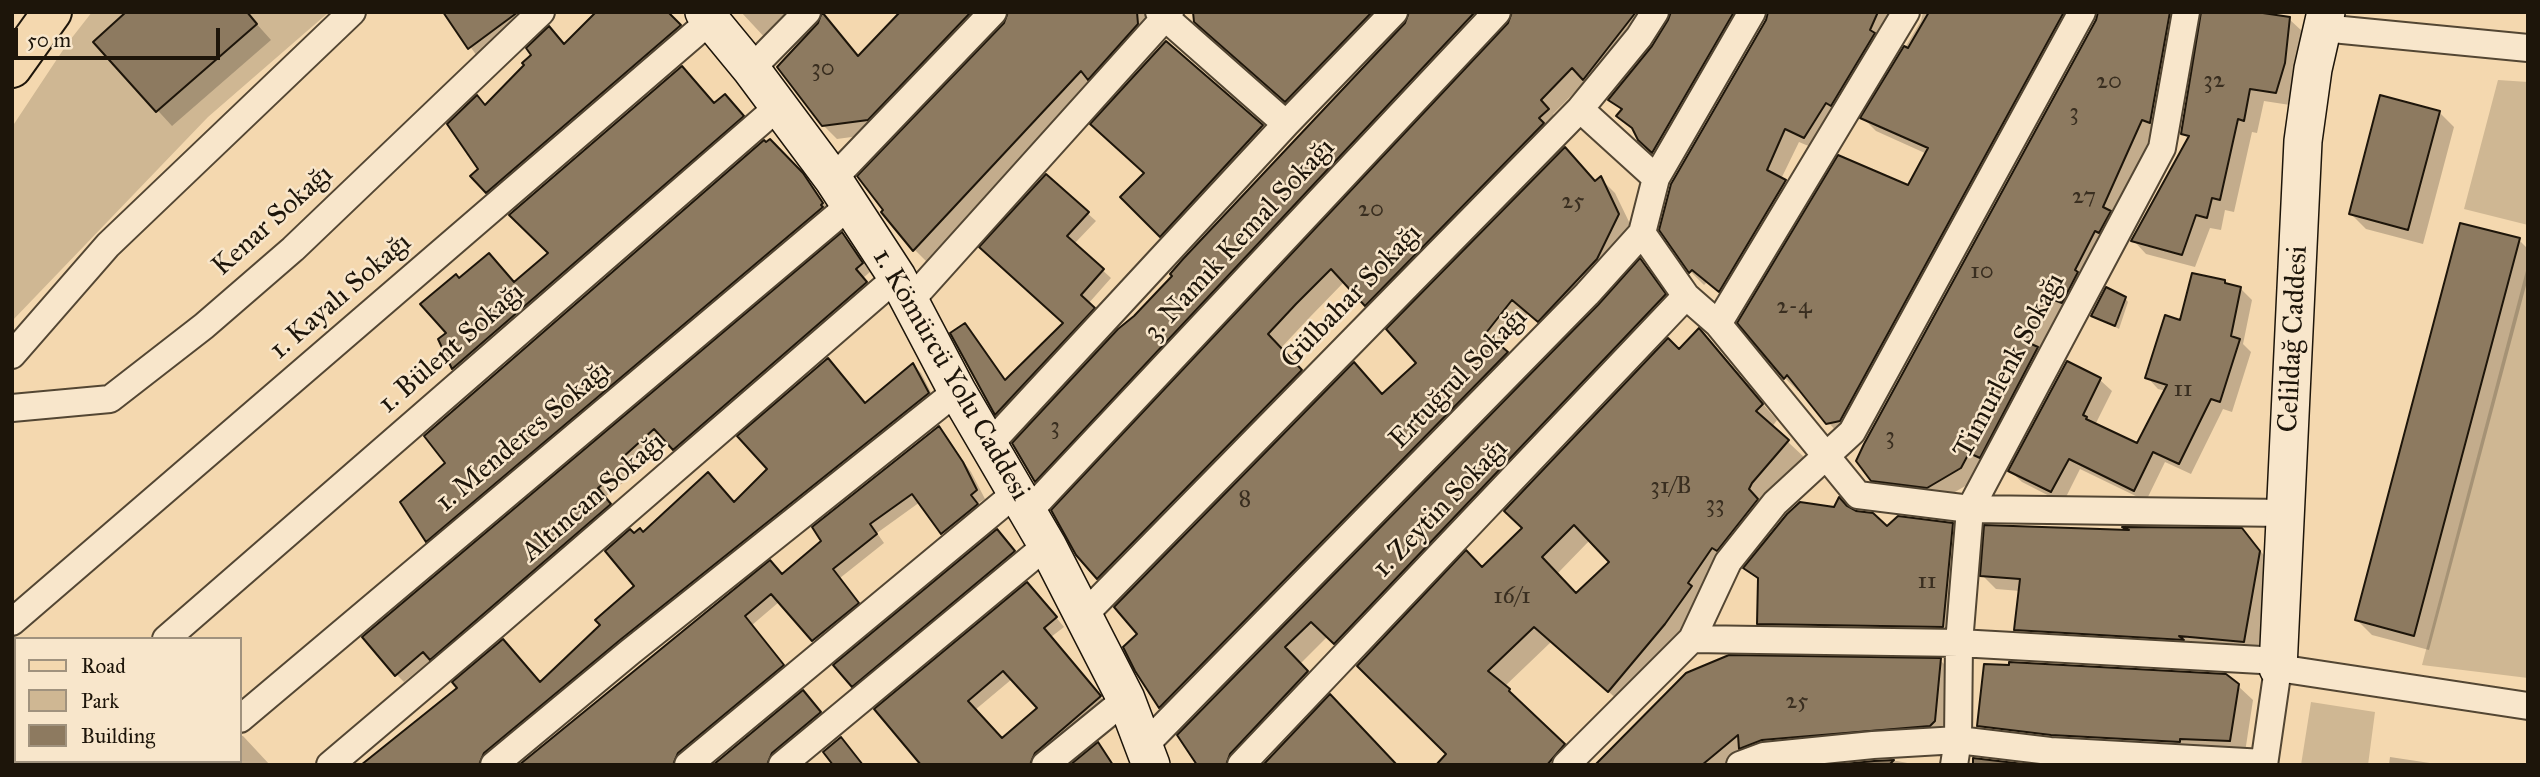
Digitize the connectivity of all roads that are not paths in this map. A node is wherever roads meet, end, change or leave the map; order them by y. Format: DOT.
graph roads {
  1 [pos="52,12"];
  2 [pos="352,12"];
  3 [pos="541,12"];
  4 [pos="807,12"];
  5 [pos="993,12"];
  6 [pos="1394,12"];
  7 [pos="1497,12"];
  8 [pos="1655,12"];
  9 [pos="1752,12"];
  10 [pos="1906,12"];
  11 [pos="2082,12"];
  12 [pos="2186,12"];
  13 [pos="1165,14"];
  14 [pos="707,16"];
  15 [pos="2324,20"];
  16 [pos="2528,48"];
  17 [pos="12,68"];
  18 [pos="751,69"];
  19 [pos="779,106"];
  20 [pos="1580,109"];
  21 [pos="1286,124"];
  22 [pos="1656,178"];
  23 [pos="842,192"];
  24 [pos="1642,233"];
  25 [pos="903,289"];
  26 [pos="1686,296"];
  27 [pos="1718,324"];
  28 [pos="12,355"];
  29 [pos="957,391"];
  30 [pos="12,408"];
  31 [pos="988,446"];
  32 [pos="1824,456"];
  33 [pos="1023,501"];
  34 [pos="1970,509"];
  35 [pos="2285,513"];
  36 [pos="1047,545"];
  37 [pos="1082,617"];
  38 [pos="12,622"];
  39 [pos="168,637"];
  40 [pos="1692,639"];
  41 [pos="1959,643"];
  42 [pos="2278,665"];
  43 [pos="1126,699"];
  44 [pos="2528,706"];
  45 [pos="242,717"];
  46 [pos="1956,752"];
  47 [pos="1148,755"];
  48 [pos="2146,761"];
  49 [pos="2264,764"];
  50 [pos="330,765"];
  51 [pos="494,765"];
  52 [pos="688,765"];
  53 [pos="782,765"];
  54 [pos="1045,765"];
  55 [pos="1241,765"];
  56 [pos="1566,765"];
  57 [pos="1740,765"];
  1 -- 17 [label="main road"];
  2 -- 28 [label="street"];
  3 -- 30 [label="street, Kenar Sokağı"];
  4 -- 18 [label="street"];
  5 -- 23 [label="street, 1. Menderes Sokağı"];
  6 -- 21 [label="street"];
  7 -- 33 [label="street, 3. Namık Kemal Sokağı"];
  8 -- 20 [label="street, Gülbahar Sokağı"];
  9 -- 22 [label="street, Ertuğrul Sokağı"];
  10 -- 27 [label="street"];
  11 -- 32 [label="street"];
  12 -- 34 [label="street, Timurlenk Sokağı"];
  13 -- 21 [label="street"];
  13 -- 25 [label="street, Altıncan Sokağı"];
  14 -- 18 [label="street, 1. Kömürcü Yolu Caddesi"];
  14 -- 38 [label="street, 1. Kayalı Sokağı"];
  15 -- 16 [label="street"];
  15 -- 35 [label="street, Celildağ Caddesi"];
  18 -- 19 [label="street, 1. Kömürcü Yolu Caddesi"];
  19 -- 23 [label="street, 1. Kömürcü Yolu Caddesi"];
  19 -- 39 [label="street, 1. Bülent Sokağı"];
  20 -- 22 [label="street"];
  20 -- 37 [label="street, Gülbahar Sokağı"];
  21 -- 31 [label="street"];
  22 -- 24 [label="street, Ertuğrul Sokağı"];
  23 -- 25 [label="street, 1. Kömürcü Yolu Caddesi"];
  23 -- 45 [label="street, 1. Menderes Sokağı"];
  24 -- 26 [label="street"];
  24 -- 47 [label="street, Ertuğrul Sokağı"];
  25 -- 29 [label="street, 1. Kömürcü Yolu Caddesi"];
  25 -- 50 [label="street, Altıncan Sokağı"];
  26 -- 27 [label="street"];
  26 -- 55 [label="street, 1. Zeytin Sokağı"];
  27 -- 32 [label="street"];
  29 -- 31 [label="street, 1. Kömürcü Yolu Caddesi"];
  29 -- 51 [label="street"];
  31 -- 33 [label="street, 1. Kömürcü Yolu Caddesi"];
  32 -- 34 [label="street"];
  32 -- 40 [label="street"];
  33 -- 36 [label="street, 1. Kömürcü Yolu Caddesi"];
  33 -- 52 [label="street, 3. Namık Kemal Sokağı"];
  34 -- 35 [label="street"];
  34 -- 41 [label="street, Timurlenk Sokağı"];
  35 -- 42 [label="street, Celildağ Caddesi"];
  36 -- 37 [label="street, 1. Kömürcü Yolu Caddesi"];
  36 -- 53 [label="street"];
  37 -- 43 [label="street, 1. Kömürcü Yolu Caddesi"];
  40 -- 41 [label="street"];
  40 -- 56 [label="street"];
  41 -- 42 [label="street"];
  41 -- 46 [label="street, Timurlenk Sokağı"];
  42 -- 44 [label="street"];
  42 -- 49 [label="street"];
  43 -- 47 [label="street, 1. Kömürcü Yolu Caddesi"];
  43 -- 54 [label="street"];
  46 -- 48 [label="street"];
  46 -- 57 [label="street"];
  48 -- 49 [label="street"];
}
